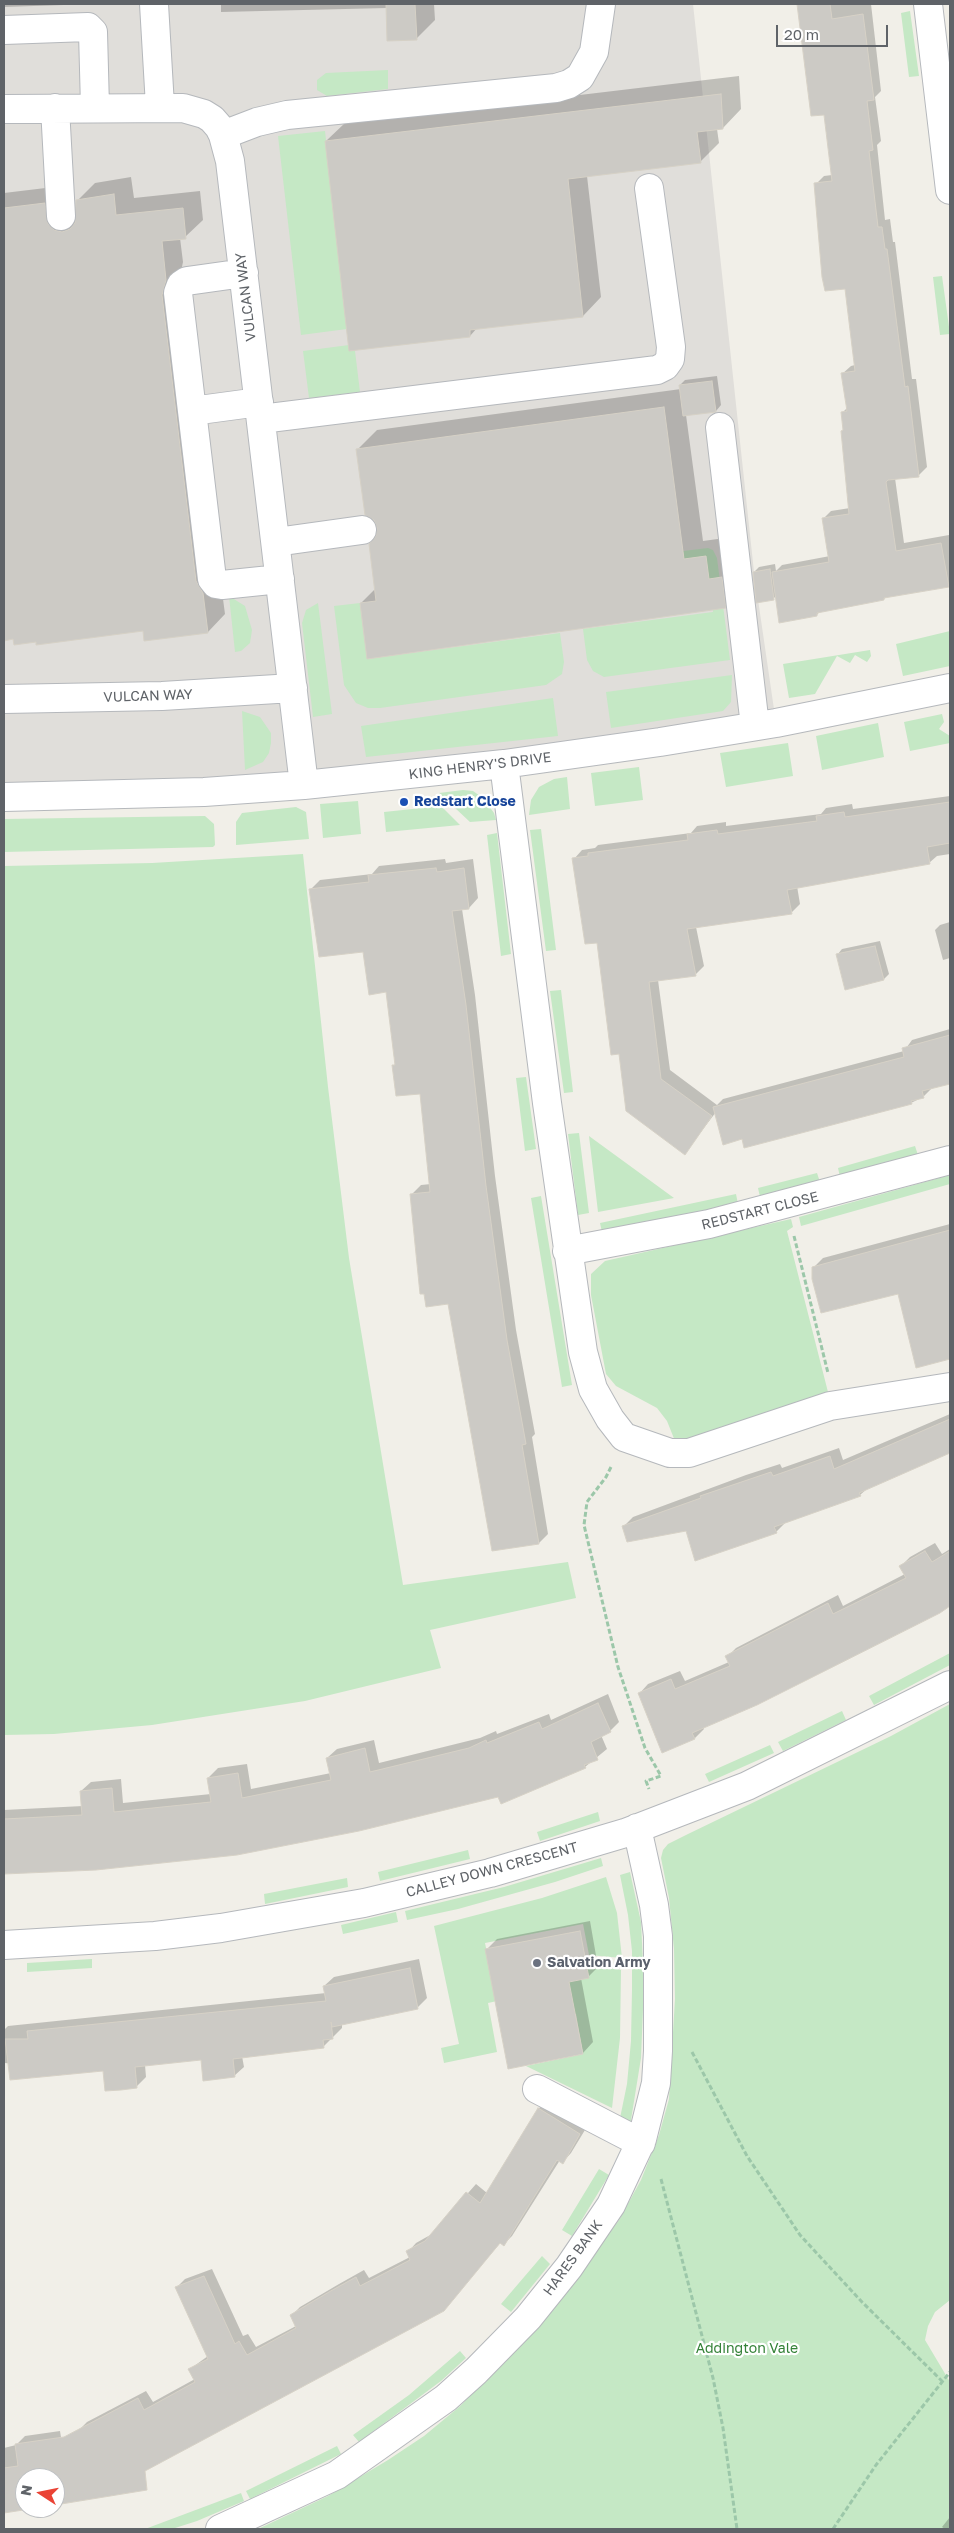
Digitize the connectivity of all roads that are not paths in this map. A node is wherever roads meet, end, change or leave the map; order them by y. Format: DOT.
graph roads {
  1 [pos="154,4"];
  2 [pos="600,4"];
  3 [pos="928,4"];
  4 [pos="4,30"];
  5 [pos="160,106"];
  6 [pos="55,108"];
  7 [pos="95,108"];
  8 [pos="4,109"];
  9 [pos="224,135"];
  10 [pos="950,181"];
  11 [pos="650,188"];
  12 [pos="61,216"];
  13 [pos="244,273"];
  14 [pos="260,411"];
  15 [pos="192,412"];
  16 [pos="720,428"];
  17 [pos="362,530"];
  18 [pos="276,542"];
  19 [pos="280,579"];
  20 [pos="293,688"];
  21 [pos="950,688"];
  22 [pos="4,699"];
  23 [pos="755,726"];
  24 [pos="504,764"];
  25 [pos="304,785"];
  26 [pos="4,797"];
  27 [pos="950,1160"];
  28 [pos="567,1251"];
  29 [pos="950,1387"];
  30 [pos="950,1685"];
  31 [pos="648,1824"];
  32 [pos="4,1945"];
  33 [pos="537,2089"];
  34 [pos="642,2141"];
  35 [pos="220,2529"];
  1 -- 5 [label="street"];
  2 -- 9 [label="street"];
  3 -- 10 [label="street"];
  4 -- 7 [label="street"];
  5 -- 7 [label="street, VULCAN WAY"];
  5 -- 9 [label="street, VULCAN WAY"];
  6 -- 7 [label="street, VULCAN WAY"];
  6 -- 8 [label="street, VULCAN WAY"];
  6 -- 12 [label="street"];
  9 -- 13 [label="street, VULCAN WAY"];
  11 -- 14 [label="street"];
  13 -- 14 [label="street, VULCAN WAY"];
  13 -- 15 [label="street"];
  14 -- 15 [label="street"];
  14 -- 18 [label="street, VULCAN WAY"];
  15 -- 19 [label="street"];
  16 -- 23 [label="street"];
  17 -- 18 [label="street"];
  18 -- 19 [label="street, VULCAN WAY"];
  19 -- 20 [label="street, VULCAN WAY"];
  20 -- 22 [label="street, VULCAN WAY"];
  20 -- 25 [label="street, VULCAN WAY"];
  21 -- 23 [label="street, KING HENRY'S DRIVE"];
  23 -- 24 [label="street, KING HENRY'S DRIVE"];
  24 -- 25 [label="street, KING HENRY'S DRIVE"];
  24 -- 28 [label="street"];
  25 -- 26 [label="street, KING HENRY'S DRIVE"];
  27 -- 28 [label="street, REDSTART CLOSE"];
  28 -- 29 [label="street"];
  30 -- 31 [label="street, CALLEY DOWN CRESCENT"];
  31 -- 32 [label="street, CALLEY DOWN CRESCENT"];
  31 -- 34 [label="street, HARES BANK"];
  33 -- 34 [label="street"];
  34 -- 35 [label="street, HARES BANK"];
}
